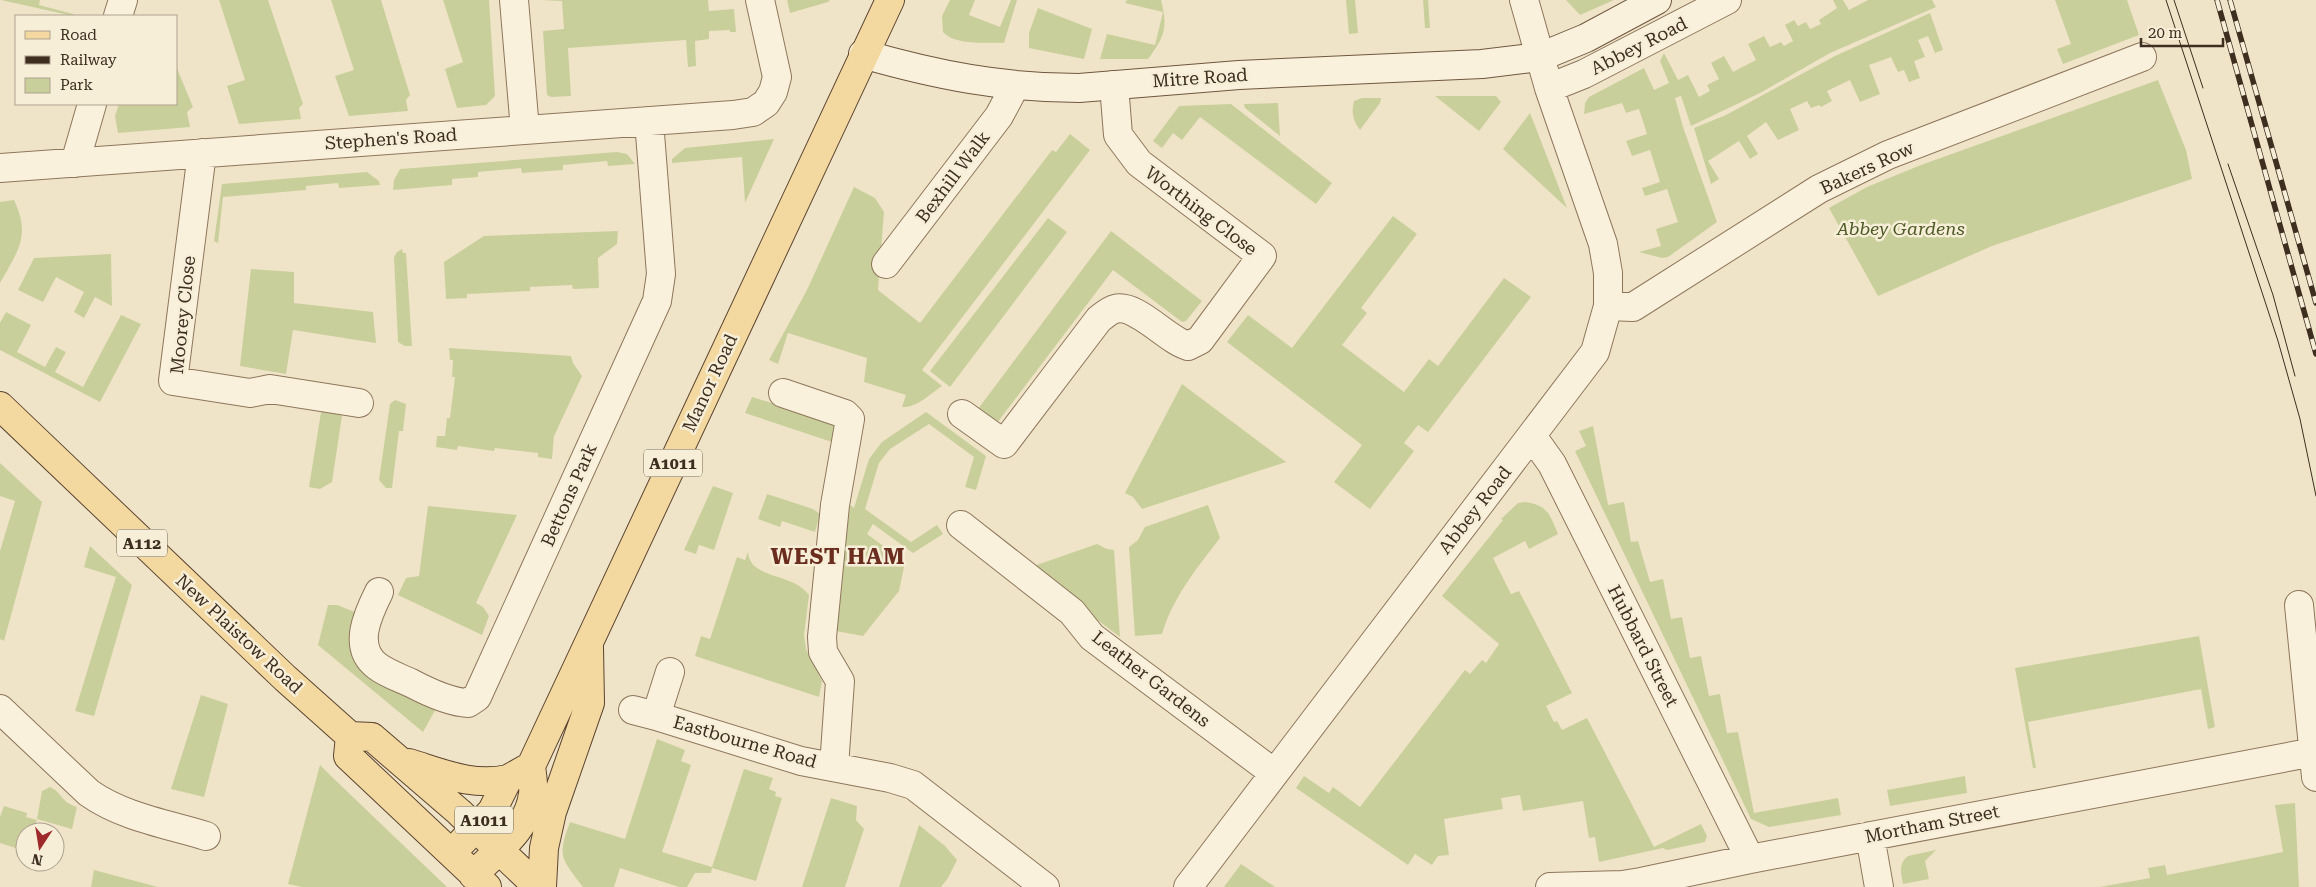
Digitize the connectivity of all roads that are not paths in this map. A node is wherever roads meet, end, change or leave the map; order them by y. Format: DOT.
graph roads {
  1 [pos="123,0"];
  2 [pos="514,0"];
  3 [pos="760,0"];
  4 [pos="890,0"];
  5 [pos="1524,0"];
  6 [pos="1727,0"];
  7 [pos="1648,5"];
  8 [pos="118,15"];
  9 [pos="863,54"];
  10 [pos="1540,57"];
  11 [pos="2142,57"];
  12 [pos="1114,85"];
  13 [pos="1015,86"];
  14 [pos="1549,88"];
  15 [pos="92,105"];
  16 [pos="649,121"];
  17 [pos="526,130"];
  18 [pos="202,153"];
  19 [pos="75,163"];
  20 [pos="0,168"];
  21 [pos="886,264"];
  22 [pos="1608,306"];
  23 [pos="783,393"];
  24 [pos="359,403"];
  25 [pos="0,406"];
  26 [pos="962,414"];
  27 [pos="1532,436"];
  28 [pos="961,525"];
  29 [pos="369,601"];
  30 [pos="2299,604"];
  31 [pos="589,641"];
  32 [pos="670,672"];
  33 [pos="0,709"];
  34 [pos="350,736"];
  35 [pos="398,760"];
  36 [pos="2315,765"];
  37 [pos="834,767"];
  38 [pos="519,773"];
  39 [pos="1274,773"];
  40 [pos="475,828"];
  41 [pos="206,836"];
  42 [pos="1870,836"];
  43 [pos="498,850"];
  44 [pos="451,854"];
  45 [pos="1750,858"];
  46 [pos="480,881"];
  47 [pos="538,887"];
  48 [pos="542,887"];
  49 [pos="1045,887"];
  50 [pos="1188,887"];
  51 [pos="1550,887"];
  52 [pos="1879,887"];
  1 -- 8 [label="street"];
  2 -- 17 [label="street"];
  3 -- 16 [label="street, Stephen's Road"];
  4 -- 9 [label="main road, Manor Road / A1011"];
  5 -- 10 [label="street"];
  6 -- 14 [label="street, Abbey Road"];
  7 -- 10 [label="street, Abbey Road"];
  9 -- 13 [label="street, Mitre Road"];
  9 -- 31 [label="main road, Manor Road / A1011"];
  10 -- 12 [label="street, Mitre Road"];
  10 -- 14 [label="street, Abbey Road"];
  11 -- 22 [label="street, Bakers Row"];
  12 -- 13 [label="street, Mitre Road"];
  12 -- 26 [label="street, Worthing Close"];
  13 -- 21 [label="street, Bexhill Walk"];
  14 -- 22 [label="street, Abbey Road"];
  15 -- 19 [label="street"];
  16 -- 17 [label="street, Stephen's Road"];
  16 -- 29 [label="street, Bettons Park"];
  17 -- 18 [label="street, Stephen's Road"];
  18 -- 19 [label="street, Stephen's Road"];
  18 -- 24 [label="street, Moorey Close"];
  19 -- 20 [label="street, Stephen's Road"];
  22 -- 27 [label="street, Abbey Road"];
  23 -- 37 [label="street, Eastbourne Road"];
  25 -- 34 [label="main road, New Plaistow Road / A112"];
  27 -- 39 [label="street, Abbey Road"];
  27 -- 45 [label="street, Hubbard Street"];
  28 -- 39 [label="street, Leather Gardens"];
  30 -- 36 [label="street"];
  31 -- 38 [label="main road, Manor Road / A1011"];
  31 -- 48 [label="main road, A1011"];
  32 -- 37 [label="street, Eastbourne Road"];
  33 -- 41 [label="street"];
  34 -- 35 [label="main road"];
  34 -- 44 [label="main road"];
  35 -- 38 [label="main road, A1011"];
  35 -- 40 [label="main road"];
  36 -- 42 [label="street, Mortham Street"];
  37 -- 49 [label="street, Eastbourne Road"];
  38 -- 40 [label="main road, Manor Road / A1011"];
  38 -- 43 [label="main road, Manor Road / A1011"];
  39 -- 50 [label="street, Abbey Road"];
  40 -- 43 [label="main road"];
  40 -- 44 [label="main road, Manor Road / A1011"];
  42 -- 45 [label="street, Mortham Street"];
  42 -- 52 [label="street"];
  43 -- 46 [label="main road, Manor Road / A1011"];
  43 -- 47 [label="main road"];
  44 -- 46 [label="main road"];
  45 -- 51 [label="street, Mortham Street"];
}
